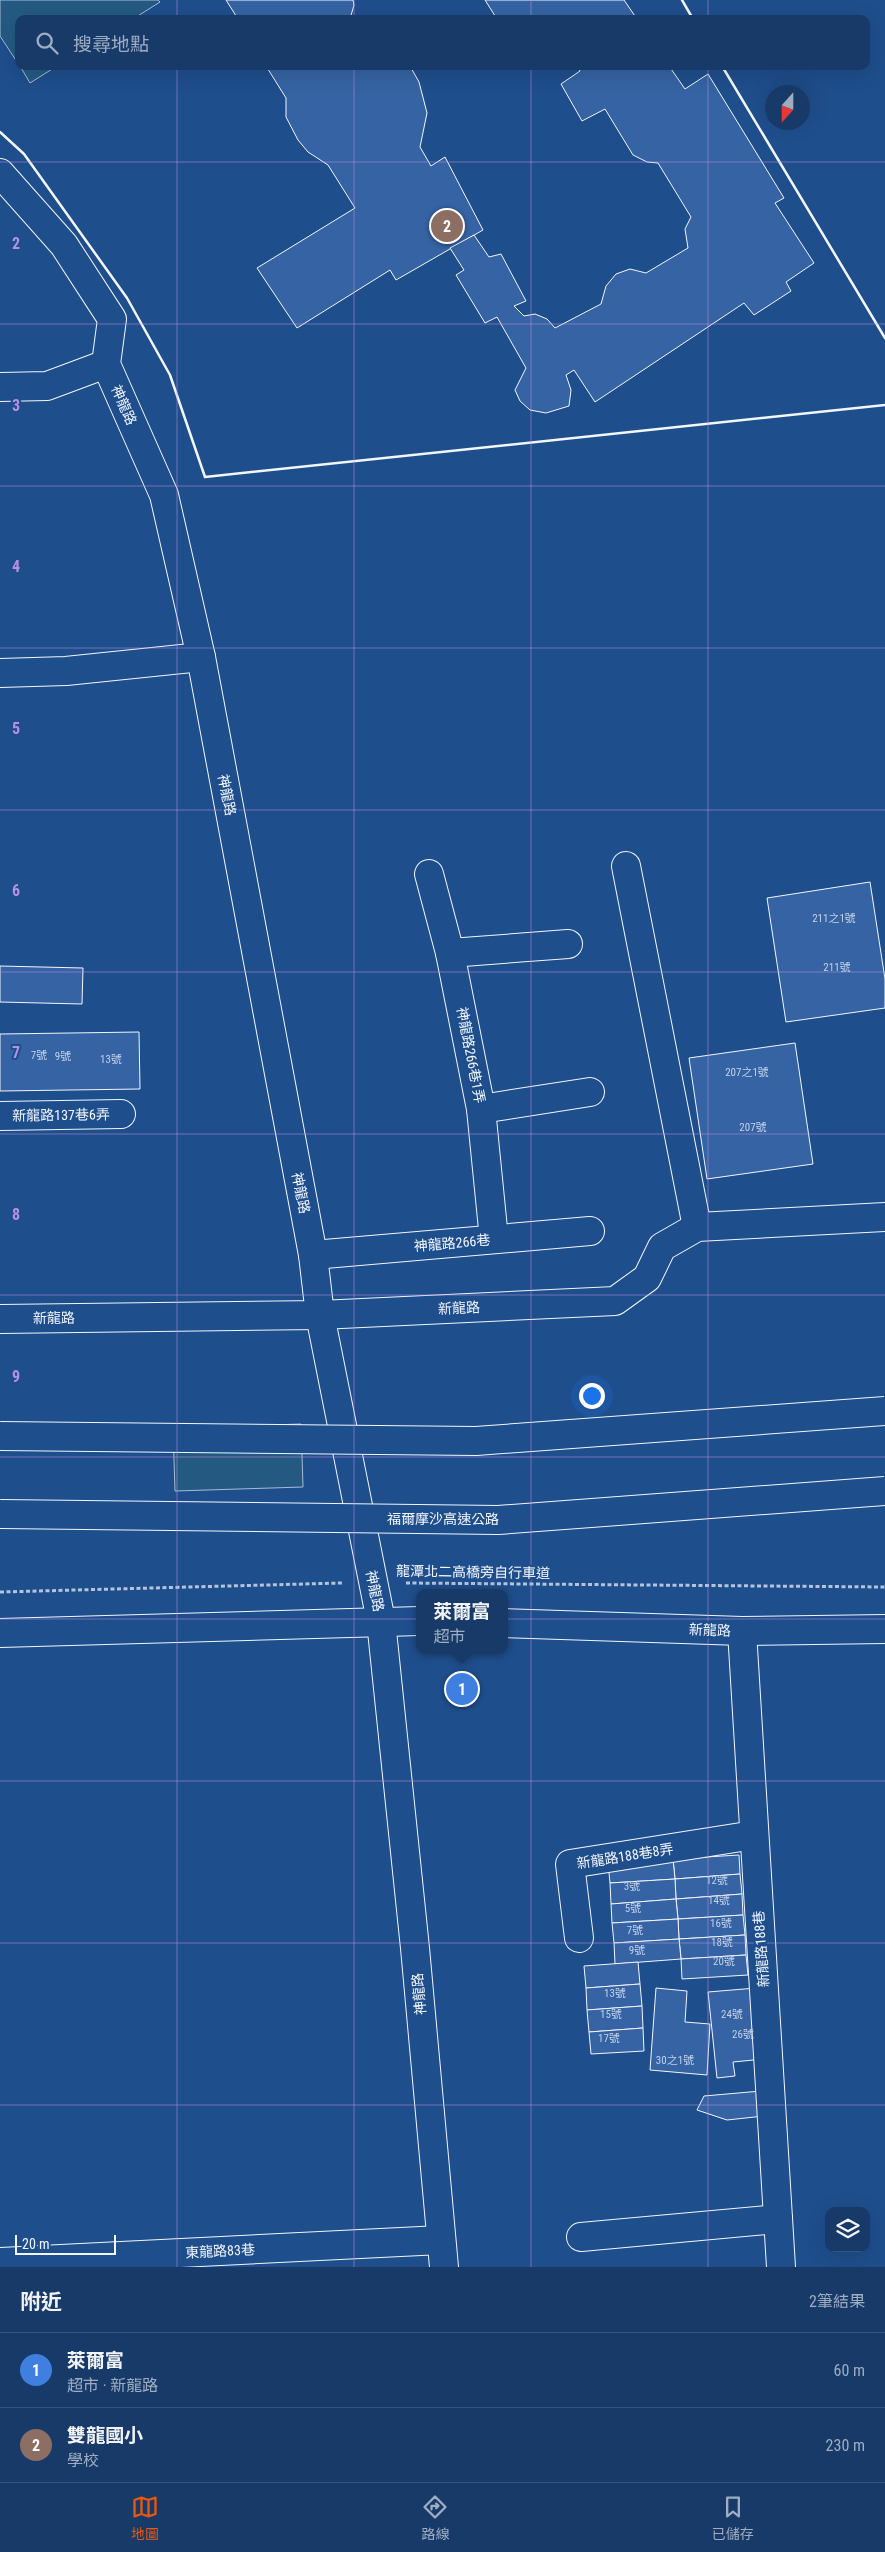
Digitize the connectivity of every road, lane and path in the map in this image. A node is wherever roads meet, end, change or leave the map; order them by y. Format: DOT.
graph roads {
  1 [pos="0,173"];
  2 [pos="106,364"];
  3 [pos="0,387"];
  4 [pos="201,658"];
  5 [pos="0,673"];
  6 [pos="626,866"];
  7 [pos="429,874"];
  8 [pos="568,944"];
  9 [pos="450,953"];
  10 [pos="590,1092"];
  11 [pos="481,1109"];
  12 [pos="121,1114"];
  13 [pos="0,1116"];
  14 [pos="885,1217"];
  15 [pos="697,1227"];
  16 [pos="590,1231"];
  17 [pos="494,1239"];
  18 [pos="313,1255"];
  19 [pos="320,1315"];
  20 [pos="0,1318"];
  21 [pos="885,1411"];
  22 [pos="0,1436"];
  23 [pos="885,1491"];
  24 [pos="0,1514"];
  25 [pos="374,1583"];
  26 [pos="885,1587"];
  27 [pos="0,1592"];
  28 [pos="381,1621"];
  29 [pos="416,1621"];
  30 [pos="508,1624"];
  31 [pos="885,1629"];
  32 [pos="742,1631"];
  33 [pos="0,1633"];
  34 [pos="754,1835"];
  35 [pos="579,1938"];
  36 [pos="778,2219"];
  37 [pos="582,2237"];
  38 [pos="441,2240"];
  39 [pos="0,2262"];
  40 [pos="444,2267"];
  41 [pos="781,2267"];
  1 -- 2 [label="main road"];
  2 -- 3 [label="main road"];
  2 -- 4 [label="main road, 神龍路"];
  4 -- 5 [label="main road"];
  4 -- 18 [label="main road, 神龍路"];
  6 -- 15 [label="main road"];
  7 -- 9 [label="main road, 神龍路266巷1弄"];
  8 -- 9 [label="main road"];
  9 -- 11 [label="main road, 神龍路266巷1弄"];
  10 -- 11 [label="main road"];
  11 -- 17 [label="main road, 神龍路266巷1弄"];
  12 -- 13 [label="main road, 新龍路137巷6弄"];
  14 -- 15 [label="main road, 新龍路"];
  15 -- 19 [label="main road, 新龍路"];
  16 -- 17 [label="main road, 神龍路266巷"];
  17 -- 18 [label="main road, 神龍路266巷"];
  18 -- 19 [label="main road, 神龍路"];
  19 -- 20 [label="main road, 新龍路"];
  19 -- 25 [label="main road, 神龍路"];
  21 -- 22 [label="main road, bridge"];
  23 -- 24 [label="main road, 福爾摩沙高速公路, bridge"];
  25 -- 26 [label="path, 龍潭北二高橋旁自行車道"];
  25 -- 27 [label="path, 龍潭北二高橋旁自行車道"];
  25 -- 28 [label="main road, 神龍路"];
  28 -- 29 [label="main road"];
  28 -- 33 [label="main road"];
  28 -- 38 [label="main road, 神龍路"];
  30 -- 32 [label="main road, 新龍路"];
  31 -- 32 [label="main road, 新龍路"];
  32 -- 34 [label="main road, 新龍路188巷"];
  34 -- 35 [label="main road, 新龍路188巷8弄"];
  34 -- 36 [label="main road, 新龍路188巷"];
  36 -- 37 [label="main road"];
  36 -- 41 [label="main road, 新龍路188巷"];
  38 -- 39 [label="main road, 東龍路83巷"];
  38 -- 40 [label="main road, 神龍路"];
}
